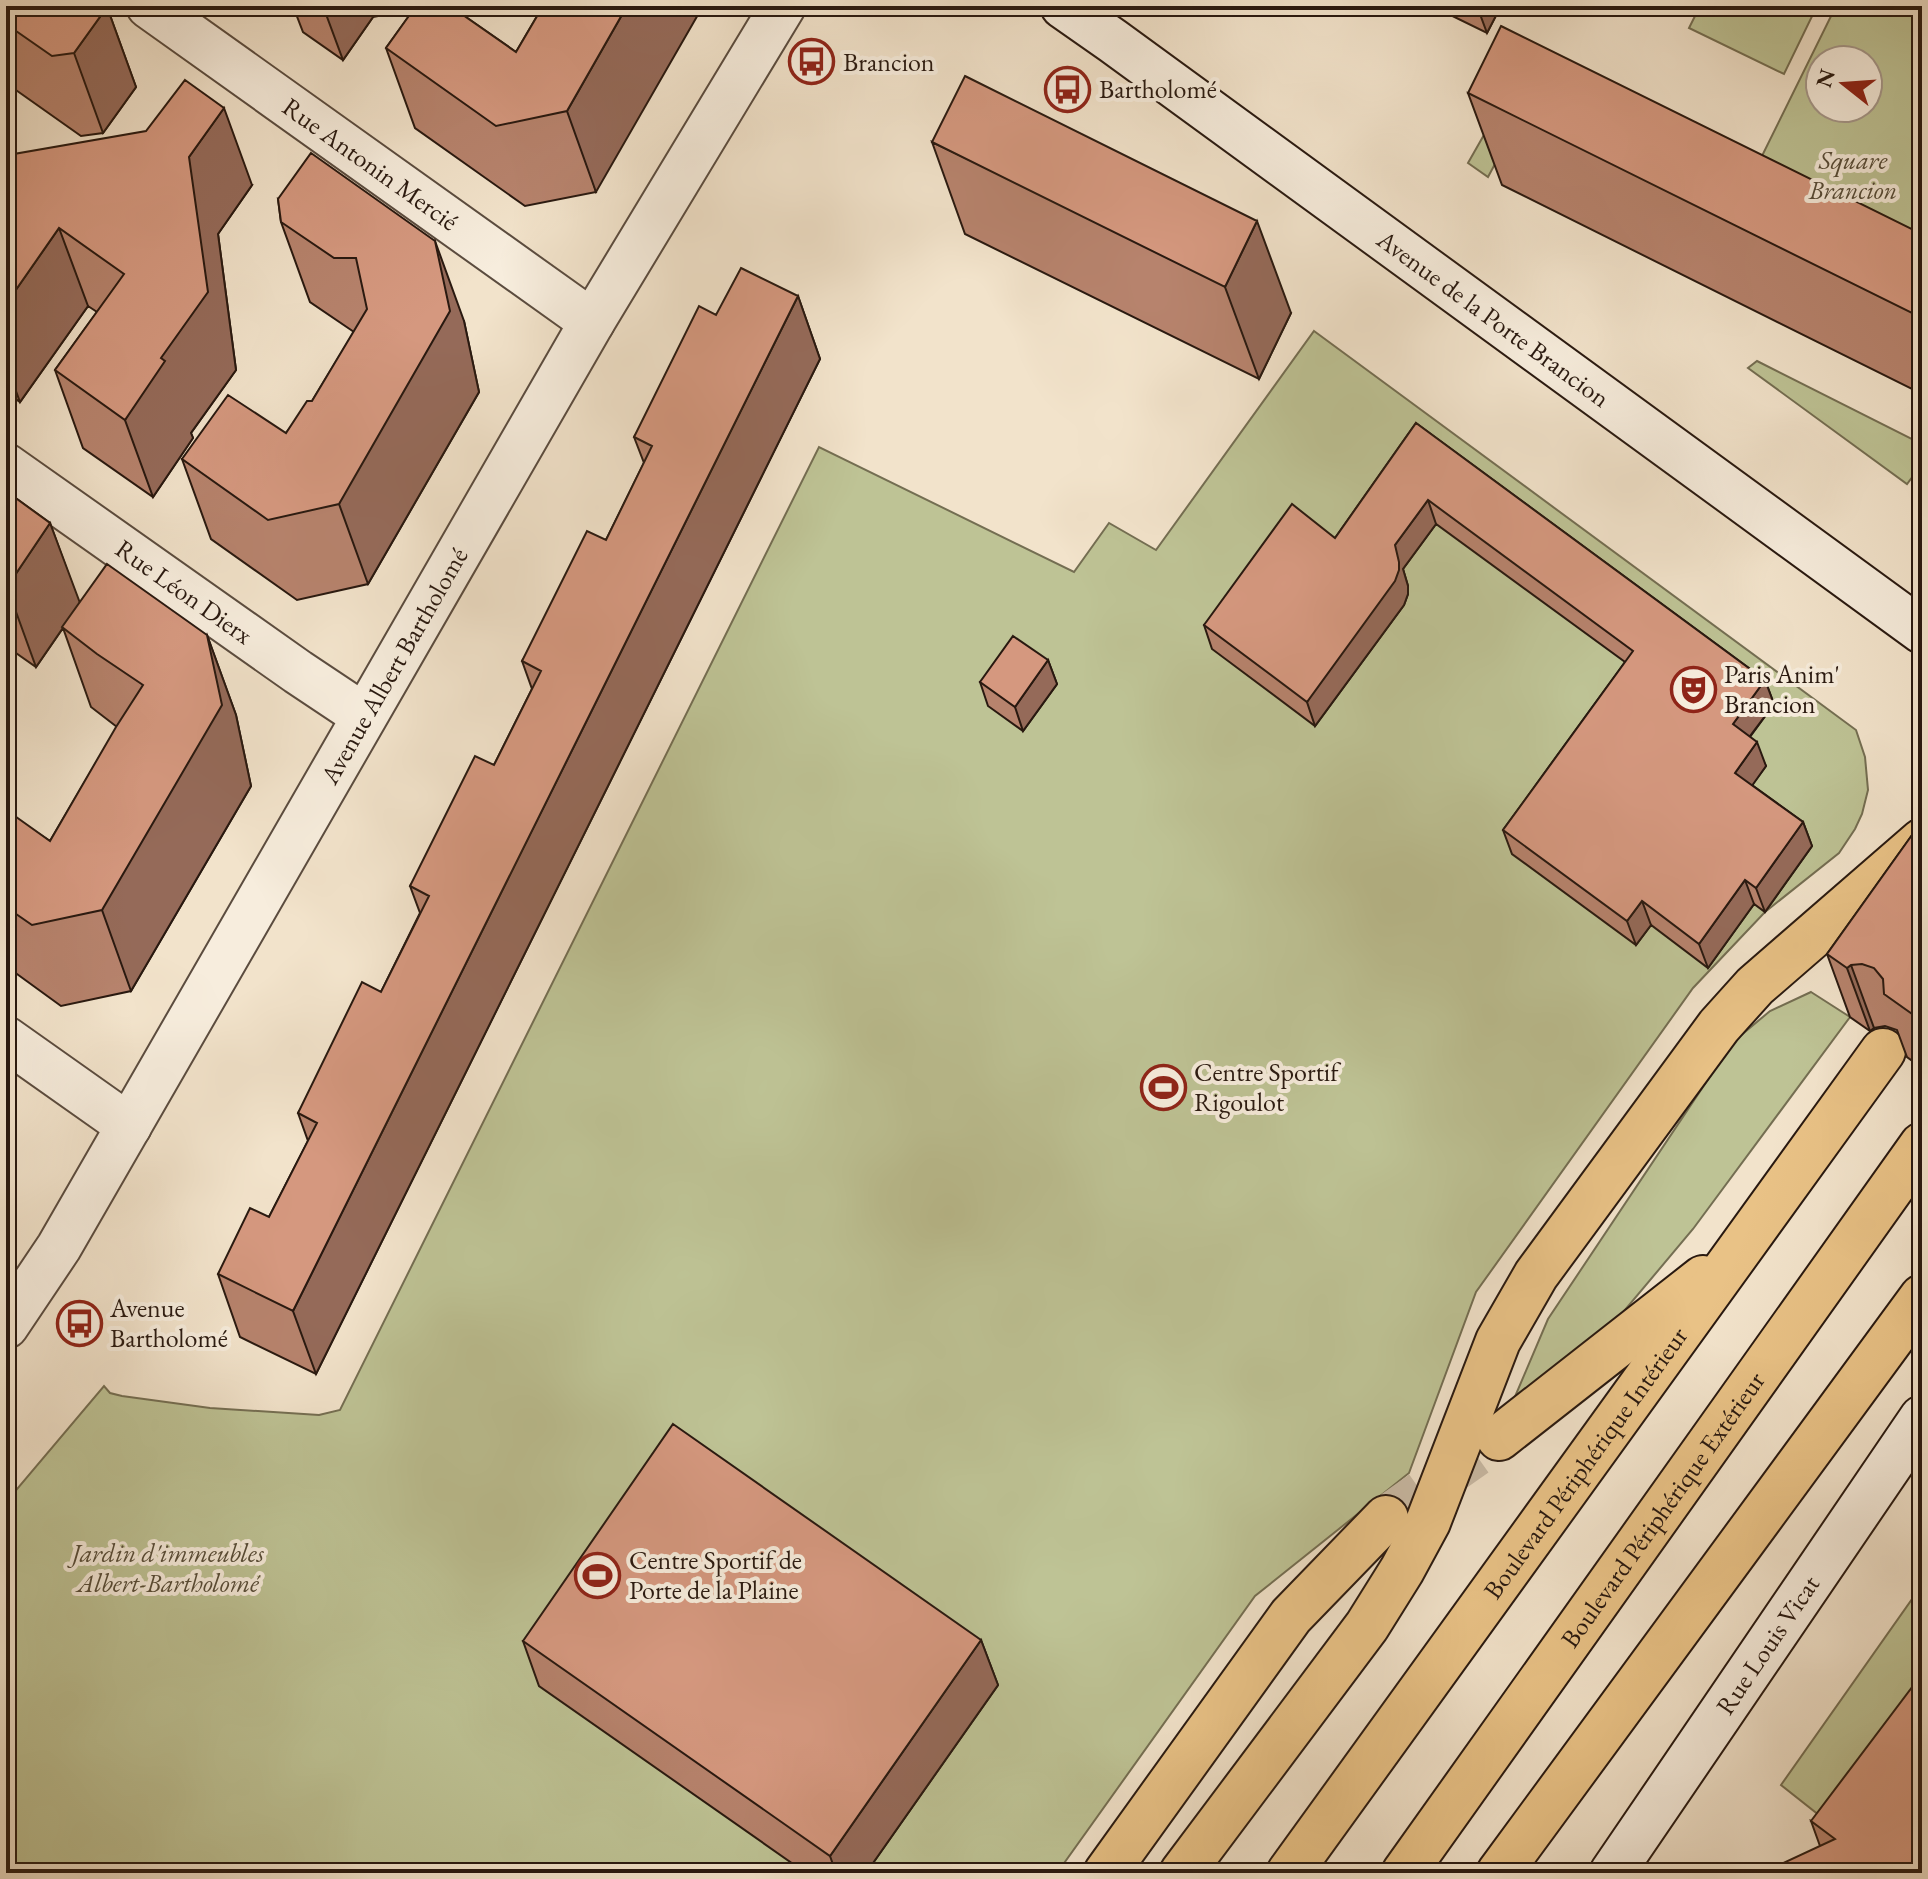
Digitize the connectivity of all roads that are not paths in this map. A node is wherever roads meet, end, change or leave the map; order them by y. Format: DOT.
graph roads {
  1 [pos="149,6"];
  2 [pos="783,6"];
  3 [pos="1063,6"];
  4 [pos="592,322"];
  5 [pos="6,466"];
  6 [pos="1922,631"];
  7 [pos="364,716"];
  8 [pos="1922,841"];
  9 [pos="6,1039"];
  10 [pos="1883,1051"];
  11 [pos="129,1126"];
  12 [pos="1922,1145"];
  13 [pos="1745,1244"];
  14 [pos="1922,1297"];
  15 [pos="6,1326"];
  16 [pos="1922,1418"];
  17 [pos="1499,1438"];
  18 [pos="1386,1518"];
  19 [pos="1106,1873"];
  20 [pos="1182,1873"];
  21 [pos="1289,1873"];
  22 [pos="1404,1873"];
  23 [pos="1499,1873"];
  24 [pos="1612,1873"];
  1 -- 4 [label="street, Rue Antonin Mercié"];
  2 -- 4 [label="street, Avenue Albert Bartholomé"];
  3 -- 6 [label="street, Avenue de la Porte Brancion"];
  4 -- 7 [label="street, Avenue Albert Bartholomé"];
  5 -- 7 [label="street, Rue Léon Dierx"];
  7 -- 11 [label="street, Avenue Albert Bartholomé"];
  8 -- 20 [label="highway"];
  9 -- 11 [label="street"];
  10 -- 13 [label="highway, Boulevard Périphérique Intérieur"];
  11 -- 15 [label="street, Avenue Albert Bartholomé"];
  12 -- 22 [label="highway, Boulevard Périphérique Extérieur"];
  13 -- 17 [label="highway"];
  13 -- 21 [label="highway, Boulevard Périphérique Intérieur"];
  14 -- 23 [label="highway"];
  16 -- 24 [label="street, Rue Louis Vicat"];
  18 -- 19 [label="highway"];
}
